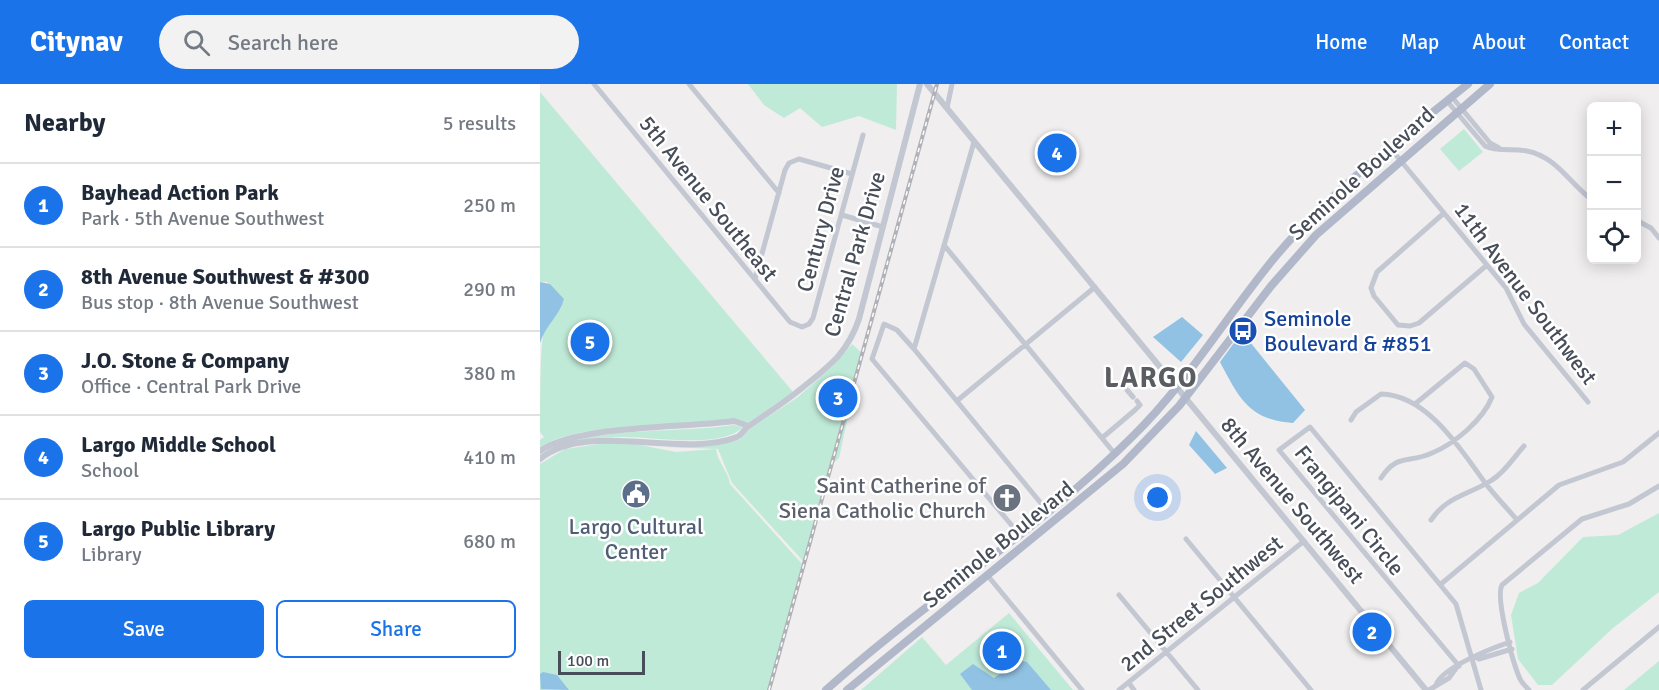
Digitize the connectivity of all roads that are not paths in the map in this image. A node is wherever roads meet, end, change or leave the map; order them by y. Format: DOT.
graph roads {
  1 [pos="594,84"];
  2 [pos="689,84"];
  3 [pos="920,84"];
  4 [pos="927,84"];
  5 [pos="952,84"];
  6 [pos="1468,84"];
  7 [pos="1490,84"];
  8 [pos="1450,99"];
  9 [pos="946,108"];
  10 [pos="1459,110"];
  11 [pos="863,135"];
  12 [pos="974,142"];
  13 [pos="1391,149"];
  14 [pos="1400,160"];
  15 [pos="852,174"];
  16 [pos="778,193"];
  17 [pos="1587,195"];
  18 [pos="1444,213"];
  19 [pos="842,215"];
  20 [pos="1641,222"];
  21 [pos="883,227"];
  22 [pos="1659,238"];
  23 [pos="944,245"];
  24 [pos="1487,265"];
  25 [pos="755,279"];
  26 [pos="1095,287"];
  27 [pos="802,327"];
  28 [pos="1026,344"];
  29 [pos="914,348"];
  30 [pos="1177,388"];
  31 [pos="1126,390"];
  32 [pos="1186,398"];
  33 [pos="958,400"];
  34 [pos="1588,402"];
  35 [pos="1415,404"];
  36 [pos="1351,420"];
  37 [pos="749,426"];
  38 [pos="1659,433"];
  39 [pos="1102,438"];
  40 [pos="1454,440"];
  41 [pos="1524,446"];
  42 [pos="540,451"];
  43 [pos="1115,454"];
  44 [pos="540,459"];
  45 [pos="1381,478"];
  46 [pos="1486,484"];
  47 [pos="1659,486"];
  48 [pos="1047,511"];
  49 [pos="1431,520"];
  50 [pos="1517,520"];
  51 [pos="1056,521"];
  52 [pos="1019,534"];
  53 [pos="1186,539"];
  54 [pos="1304,542"];
  55 [pos="980,565"];
  56 [pos="988,576"];
  57 [pos="1442,584"];
  58 [pos="1119,595"];
  59 [pos="1235,597"];
  60 [pos="1659,627"];
  61 [pos="895,632"];
  62 [pos="1510,642"];
  63 [pos="903,643"];
  64 [pos="1512,649"];
  65 [pos="1167,651"];
  66 [pos="1474,657"];
  67 [pos="1458,666"];
  68 [pos="1129,683"];
  69 [pos="826,690"];
  70 [pos="847,690"];
  71 [pos="1082,690"];
  72 [pos="1119,690"];
  73 [pos="1134,690"];
  74 [pos="1198,690"];
  75 [pos="1311,690"];
  76 [pos="1428,690"];
  77 [pos="1481,690"];
  78 [pos="1529,690"];
  79 [pos="1583,690"];
  1 -- 25 [label="street, 5th Avenue Southeast"];
  2 -- 16 [label="street"];
  3 -- 21 [label="street, Central Park Drive"];
  4 -- 9 [label="street, 8th Avenue Southwest"];
  5 -- 9 [label="street"];
  6 -- 8 [label="main road, Seminole Boulevard"];
  7 -- 10 [label="main road, Seminole Boulevard"];
  8 -- 10 [label="street"];
  8 -- 13 [label="main road, Seminole Boulevard"];
  9 -- 12 [label="street, 8th Avenue Southwest"];
  10 -- 14 [label="main road, Seminole Boulevard"];
  10 -- 17 [label="street"];
  11 -- 15 [label="street, Century Drive"];
  12 -- 23 [label="street"];
  12 -- 26 [label="street, 8th Avenue Southwest"];
  13 -- 14 [label="street, 11th Avenue Southwest"];
  13 -- 30 [label="main road, Seminole Boulevard"];
  14 -- 18 [label="street, 11th Avenue Southwest"];
  14 -- 32 [label="main road, Seminole Boulevard"];
  15 -- 16 [label="street"];
  15 -- 19 [label="street, Century Drive"];
  16 -- 25 [label="street"];
  18 -- 24 [label="street, 11th Avenue Southwest"];
  18 -- 24 [label="street"];
  19 -- 21 [label="street"];
  19 -- 27 [label="street, Century Drive"];
  20 -- 22 [label="street"];
  21 -- 37 [label="street, Central Park Drive"];
  23 -- 28 [label="street"];
  23 -- 29 [label="street"];
  24 -- 34 [label="street, 11th Avenue Southwest"];
  25 -- 27 [label="street, 5th Avenue Southeast"];
  26 -- 28 [label="street"];
  26 -- 30 [label="street, 8th Avenue Southwest"];
  28 -- 33 [label="street"];
  28 -- 39 [label="street"];
  29 -- 33 [label="street"];
  29 -- 52 [label="street"];
  30 -- 32 [label="street, 8th Avenue Southwest"];
  30 -- 43 [label="main road, Seminole Boulevard"];
  31 -- 39 [label="street"];
  32 -- 51 [label="main road, Seminole Boulevard"];
  32 -- 54 [label="street, 8th Avenue Southwest"];
  33 -- 48 [label="street"];
  35 -- 36 [label="street"];
  35 -- 40 [label="street"];
  35 -- 40 [label="street"];
  37 -- 42 [label="street"];
  37 -- 44 [label="street, Central Park Drive"];
  38 -- 50 [label="street"];
  39 -- 43 [label="street"];
  40 -- 45 [label="street"];
  40 -- 46 [label="street"];
  41 -- 46 [label="street"];
  43 -- 48 [label="main road, Seminole Boulevard"];
  46 -- 49 [label="street"];
  46 -- 50 [label="street"];
  47 -- 62 [label="street"];
  48 -- 51 [label="street"];
  48 -- 52 [label="main road, Seminole Boulevard"];
  50 -- 57 [label="street"];
  51 -- 56 [label="main road, Seminole Boulevard"];
  52 -- 55 [label="main road, Seminole Boulevard"];
  53 -- 59 [label="street"];
  54 -- 59 [label="street, 2nd Street Southwest"];
  54 -- 76 [label="street, 8th Avenue Southwest"];
  55 -- 56 [label="main road"];
  55 -- 61 [label="main road, Seminole Boulevard"];
  56 -- 63 [label="main road, Seminole Boulevard"];
  56 -- 71 [label="street"];
  57 -- 66 [label="street"];
  57 -- 67 [label="street, Frangipani Circle"];
  58 -- 65 [label="street"];
  59 -- 65 [label="street, 2nd Street Southwest"];
  59 -- 75 [label="street"];
  60 -- 79 [label="street"];
  61 -- 63 [label="main road"];
  61 -- 69 [label="main road, Seminole Boulevard"];
  62 -- 64 [label="street"];
  62 -- 66 [label="street"];
  63 -- 70 [label="main road, Seminole Boulevard"];
  64 -- 66 [label="street"];
  64 -- 78 [label="street"];
  65 -- 68 [label="street, 2nd Street Southwest"];
  65 -- 74 [label="street"];
  66 -- 67 [label="street"];
  66 -- 77 [label="street"];
  67 -- 76 [label="street"];
  68 -- 72 [label="street, 2nd Street Southwest"];
  68 -- 73 [label="street"];
}
